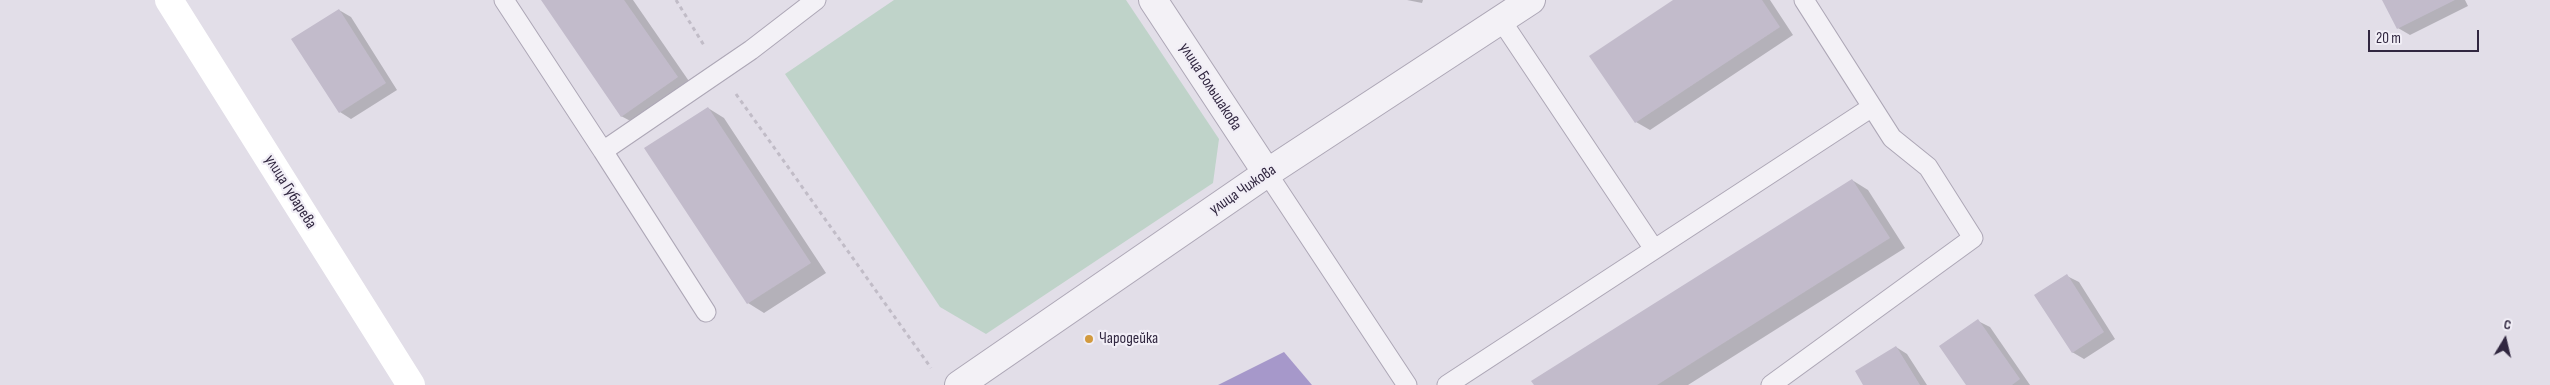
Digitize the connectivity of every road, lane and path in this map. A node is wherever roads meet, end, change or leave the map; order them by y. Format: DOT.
graph roads {
  1 [pos="169,0"];
  2 [pos="504,0"];
  3 [pos="676,0"];
  4 [pos="816,0"];
  5 [pos="1154,0"];
  6 [pos="1531,0"];
  7 [pos="1804,0"];
  8 [pos="1501,20"];
  9 [pos="720,71"];
  10 [pos="1872,106"];
  11 [pos="603,151"];
  12 [pos="1267,173"];
  13 [pos="1654,249"];
  14 [pos="706,312"];
  15 [pos="932,369"];
  16 [pos="411,385"];
  17 [pos="959,385"];
  18 [pos="1407,385"];
  19 [pos="1446,385"];
  20 [pos="1772,385"];
  1 -- 16 [label="street, улица Губарева"];
  2 -- 11 [label="lane"];
  3 -- 9 [label="path"];
  4 -- 9 [label="lane"];
  5 -- 12 [label="street, улица Большакова"];
  6 -- 8 [label="street, улица Чижова"];
  7 -- 10 [label="lane"];
  8 -- 12 [label="street, улица Чижова"];
  8 -- 13 [label="lane"];
  9 -- 11 [label="lane"];
  9 -- 15 [label="path"];
  10 -- 13 [label="lane"];
  10 -- 20 [label="lane"];
  11 -- 14 [label="lane"];
  12 -- 17 [label="street, улица Чижова"];
  12 -- 18 [label="lane"];
  13 -- 19 [label="lane"];
}
